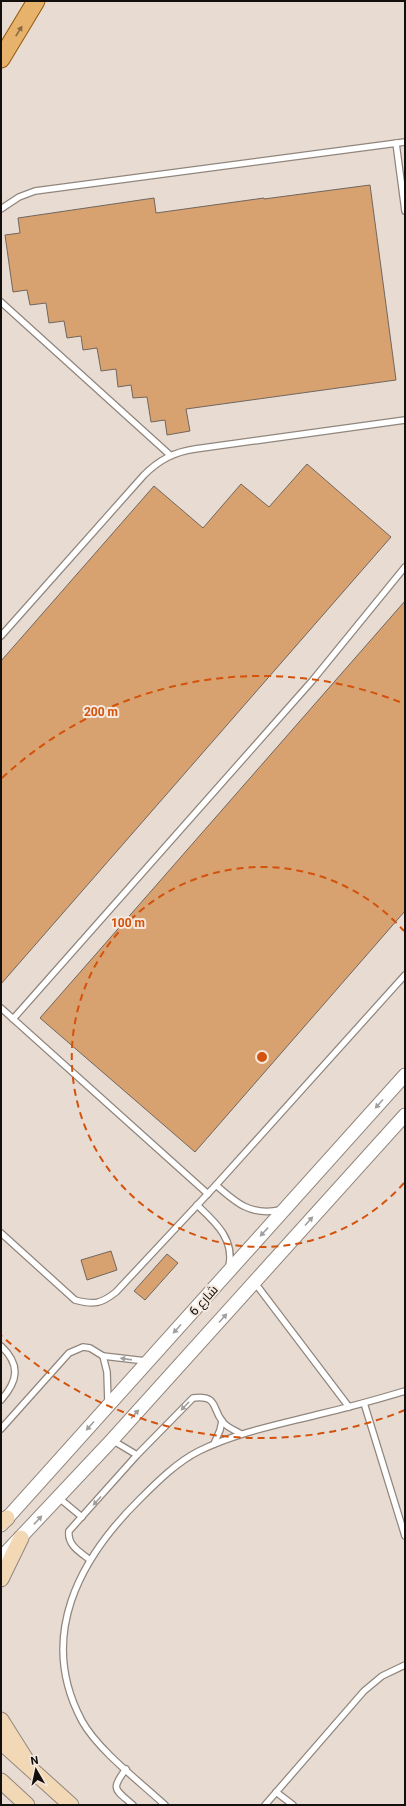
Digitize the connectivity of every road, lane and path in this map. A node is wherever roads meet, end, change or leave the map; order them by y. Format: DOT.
graph roads {
  1 [pos="36,1"];
  2 [pos="1,60"];
  3 [pos="405,142"];
  4 [pos="396,143"];
  5 [pos="1,209"];
  6 [pos="405,211"];
  7 [pos="1,302"];
  8 [pos="405,420"];
  9 [pos="170,455"];
  10 [pos="405,567"];
  11 [pos="1,636"];
  12 [pos="405,975"];
  13 [pos="1,1008"];
  14 [pos="13,1019"];
  15 [pos="405,1075"];
  16 [pos="405,1115"];
  17 [pos="216,1186"];
  18 [pos="208,1194"];
  19 [pos="197,1205"];
  20 [pos="286,1209"];
  21 [pos="1,1233"];
  22 [pos="228,1273"];
  23 [pos="254,1282"];
  24 [pos="1,1346"];
  25 [pos="103,1356"];
  26 [pos="148,1361"];
  27 [pos="405,1391"];
  28 [pos="1,1400"];
  29 [pos="364,1403"];
  30 [pos="108,1406"];
  31 [pos="349,1407"];
  32 [pos="222,1421"];
  33 [pos="1,1429"];
  34 [pos="241,1434"];
  35 [pos="112,1440"];
  36 [pos="214,1444"];
  37 [pos="137,1455"];
  38 [pos="59,1498"];
  39 [pos="82,1516"];
  40 [pos="3,1522"];
  41 [pos="405,1536"];
  42 [pos="21,1538"];
  43 [pos="1,1558"];
  44 [pos="90,1560"];
  45 [pos="1,1579"];
  46 [pos="405,1665"];
  47 [pos="1,1720"];
  48 [pos="1,1742"];
  49 [pos="126,1769"];
  50 [pos="33,1770"];
  51 [pos="4,1786"];
  52 [pos="276,1792"];
  53 [pos="28,1805"];
  54 [pos="71,1805"];
  55 [pos="133,1805"];
  56 [pos="165,1805"];
  57 [pos="265,1805"];
  58 [pos="293,1805"];
  2 -- 1 [label="main road, one-way"];
  3 -- 4 [label="lane"];
  4 -- 5 [label="lane"];
  4 -- 6 [label="lane"];
  7 -- 9 [label="lane"];
  8 -- 9 [label="lane"];
  9 -- 11 [label="lane"];
  10 -- 14 [label="lane"];
  12 -- 17 [label="lane"];
  13 -- 14 [label="lane"];
  14 -- 18 [label="lane"];
  15 -- 20 [label="street, شارع 6, one-way"];
  23 -- 16 [label="street, شارع 6, one-way"];
  17 -- 18 [label="lane"];
  17 -- 20 [label="lane"];
  18 -- 19 [label="lane"];
  19 -- 21 [label="lane"];
  19 -- 22 [label="lane"];
  20 -- 22 [label="street, شارع 6, one-way"];
  22 -- 26 [label="street, شارع 6, one-way"];
  23 -- 31 [label="lane"];
  35 -- 23 [label="street, شارع 6, one-way"];
  24 -- 28 [label="lane"];
  26 -- 25 [label="lane, one-way"];
  25 -- 30 [label="lane"];
  25 -- 33 [label="lane"];
  26 -- 30 [label="street, شارع 6"];
  27 -- 29 [label="lane"];
  29 -- 31 [label="lane"];
  29 -- 41 [label="lane"];
  30 -- 40 [label="street, شارع 6, one-way"];
  31 -- 34 [label="lane"];
  32 -- 34 [label="lane"];
  32 -- 36 [label="lane"];
  32 -- 37 [label="lane, one-way"];
  34 -- 36 [label="lane"];
  35 -- 37 [label="lane"];
  35 -- 38 [label="street, شارع 6"];
  36 -- 44 [label="lane"];
  37 -- 39 [label="lane, one-way"];
  38 -- 39 [label="lane"];
  42 -- 38 [label="street, شارع 6, one-way"];
  39 -- 44 [label="lane"];
  42 -- 43 [label="street, شارع 6"];
  42 -- 45 [label="main road"];
  44 -- 49 [label="lane"];
  46 -- 52 [label="lane"];
  47 -- 50 [label="main road"];
  48 -- 50 [label="main road"];
  49 -- 55 [label="lane"];
  49 -- 56 [label="lane"];
  50 -- 54 [label="main road"];
  51 -- 53 [label="main road"];
  52 -- 57 [label="lane"];
  52 -- 58 [label="lane"];
}
